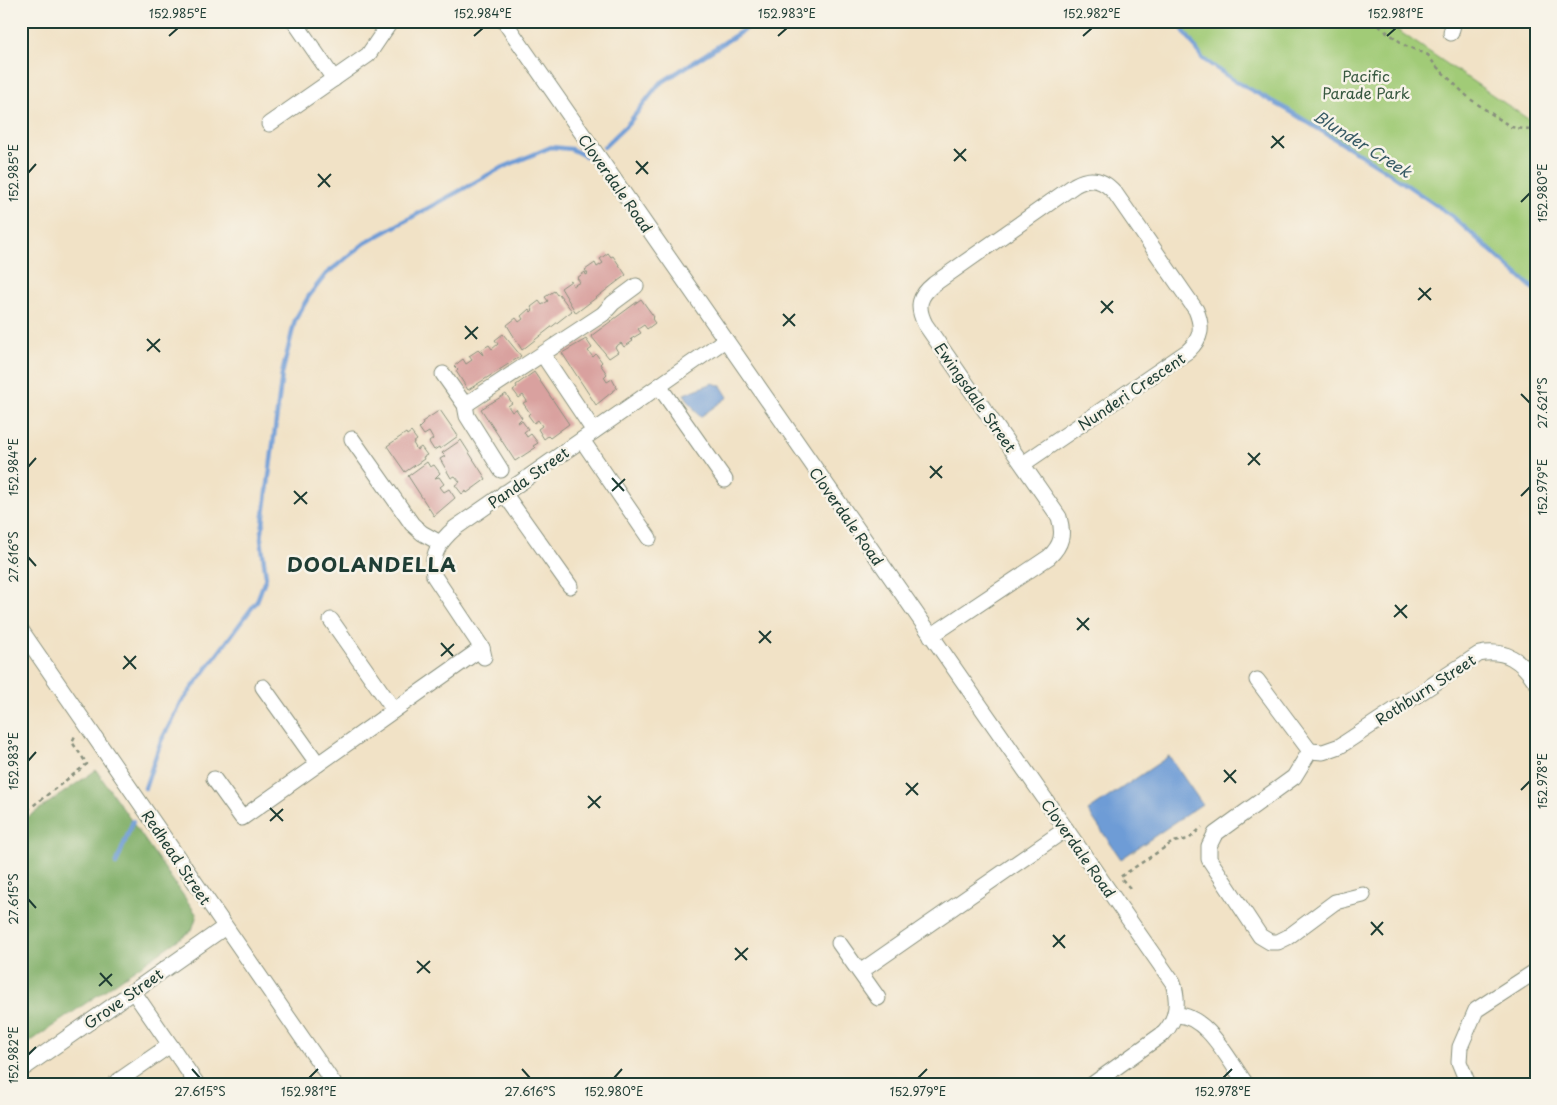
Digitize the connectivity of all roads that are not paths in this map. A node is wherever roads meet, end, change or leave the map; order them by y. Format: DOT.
graph roads {
  1 [pos="294,21"];
  2 [pos="392,21"];
  3 [pos="504,21"];
  4 [pos="334,78"];
  5 [pos="269,124"];
  6 [pos="1098,180"];
  7 [pos="636,286"];
  8 [pos="725,340"];
  9 [pos="543,355"];
  10 [pos="443,374"];
  11 [pos="659,386"];
  12 [pos="465,405"];
  13 [pos="594,431"];
  14 [pos="352,439"];
  15 [pos="582,440"];
  16 [pos="1023,464"];
  17 [pos="501,470"];
  18 [pos="725,480"];
  19 [pos="504,494"];
  20 [pos="649,538"];
  21 [pos="440,542"];
  22 [pos="570,586"];
  23 [pos="330,620"];
  24 [pos="21,630"];
  25 [pos="931,636"];
  26 [pos="1257,680"];
  27 [pos="1536,682"];
  28 [pos="263,687"];
  29 [pos="394,710"];
  30 [pos="1310,751"];
  31 [pos="318,764"];
  32 [pos="214,780"];
  33 [pos="1066,829"];
  34 [pos="1363,895"];
  35 [pos="226,927"];
  36 [pos="839,943"];
  37 [pos="860,972"];
  38 [pos="1536,972"];
  39 [pos="133,991"];
  40 [pos="878,998"];
  41 [pos="1175,1015"];
  42 [pos="170,1045"];
  43 [pos="21,1070"];
  44 [pos="114,1084"];
  45 [pos="197,1084"];
  46 [pos="334,1084"];
  47 [pos="1093,1084"];
  48 [pos="1246,1084"];
  49 [pos="1468,1084"];
  1 -- 4 [label="street"];
  2 -- 4 [label="street"];
  3 -- 8 [label="street, Cloverdale Road"];
  4 -- 5 [label="street"];
  6 -- 16 [label="street, Nunderi Crescent"];
  6 -- 16 [label="street, Ewingsdale Street"];
  7 -- 9 [label="street"];
  8 -- 11 [label="street, Panda Street"];
  8 -- 25 [label="street, Cloverdale Road"];
  9 -- 12 [label="street"];
  9 -- 13 [label="street"];
  10 -- 12 [label="street"];
  11 -- 13 [label="street, Panda Street"];
  11 -- 18 [label="street"];
  12 -- 17 [label="street"];
  13 -- 15 [label="street, Panda Street"];
  14 -- 21 [label="street"];
  15 -- 19 [label="street, Panda Street"];
  15 -- 20 [label="street"];
  16 -- 25 [label="street, Ewingsdale Street"];
  19 -- 21 [label="street, Panda Street"];
  19 -- 22 [label="street"];
  21 -- 29 [label="street"];
  23 -- 29 [label="street"];
  24 -- 35 [label="street, Redhead Street"];
  25 -- 33 [label="street, Cloverdale Road"];
  26 -- 30 [label="street"];
  27 -- 30 [label="street, Rothburn Street"];
  28 -- 31 [label="street"];
  29 -- 31 [label="street"];
  30 -- 34 [label="street"];
  31 -- 32 [label="street"];
  33 -- 37 [label="street"];
  33 -- 41 [label="street, Cloverdale Road"];
  35 -- 39 [label="street, Grove Street"];
  35 -- 46 [label="street, Redhead Street"];
  36 -- 37 [label="street"];
  37 -- 40 [label="street"];
  38 -- 49 [label="street"];
  39 -- 42 [label="street"];
  39 -- 43 [label="street, Grove Street"];
  41 -- 47 [label="street"];
  41 -- 48 [label="street"];
  42 -- 44 [label="street"];
  42 -- 45 [label="street"];
}
